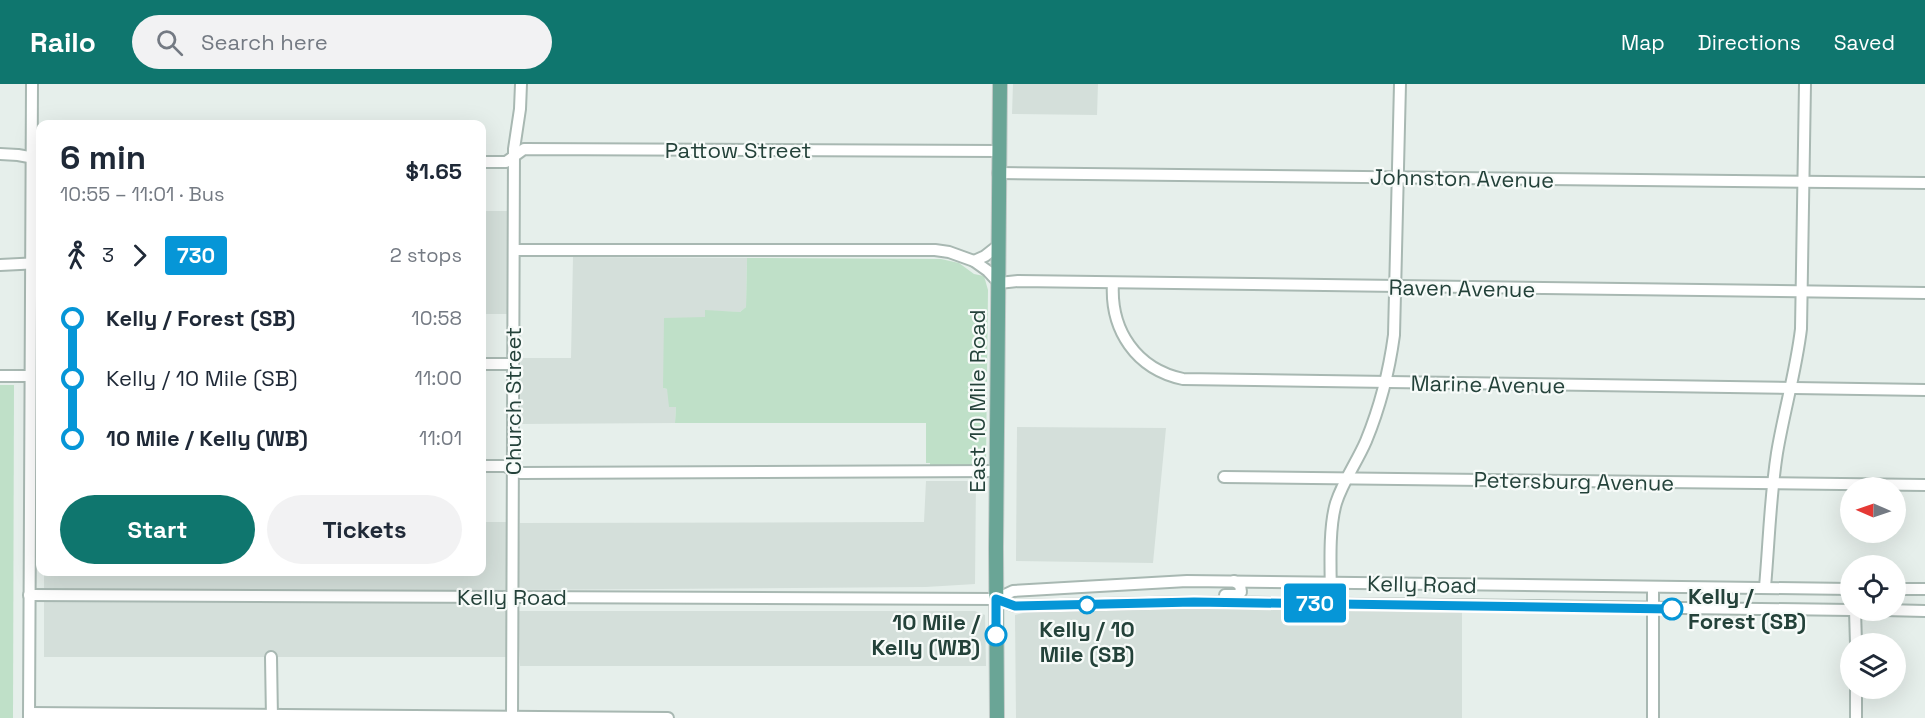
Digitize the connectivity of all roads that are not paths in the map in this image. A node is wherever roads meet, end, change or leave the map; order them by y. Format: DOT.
graph roads {
  1 [pos="32,84"];
  2 [pos="521,84"];
  3 [pos="1000,84"];
  4 [pos="1400,84"];
  5 [pos="1805,84"];
  6 [pos="999,151"];
  7 [pos="0,154"];
  8 [pos="514,155"];
  9 [pos="36,158"];
  10 [pos="486,162"];
  11 [pos="998,173"];
  12 [pos="1397,177"];
  13 [pos="1804,181"];
  14 [pos="1925,183"];
  15 [pos="999,245"];
  16 [pos="514,250"];
  17 [pos="974,261"];
  18 [pos="36,263"];
  19 [pos="0,265"];
  20 [pos="999,283"];
  21 [pos="1113,283"];
  22 [pos="1396,287"];
  23 [pos="1802,292"];
  24 [pos="1925,293"];
  25 [pos="35,364"];
  26 [pos="486,364"];
  27 [pos="513,364"];
  28 [pos="0,376"];
  29 [pos="29,376"];
  30 [pos="1385,383"];
  31 [pos="1791,387"];
  32 [pos="1925,390"];
  33 [pos="35,466"];
  34 [pos="486,466"];
  35 [pos="512,470"];
  36 [pos="997,471"];
  37 [pos="1224,477"];
  38 [pos="1347,478"];
  39 [pos="1773,484"];
  40 [pos="1925,485"];
  41 [pos="1162,581"];
  42 [pos="1234,581"];
  43 [pos="1331,582"];
  44 [pos="1653,586"];
  45 [pos="1765,587"];
  46 [pos="1840,589"];
  47 [pos="1906,589"];
  48 [pos="1925,589"];
  49 [pos="29,595"];
  50 [pos="512,598"];
  51 [pos="996,599"];
  52 [pos="1194,602"];
  53 [pos="1102,604"];
  54 [pos="1331,604"];
  55 [pos="1653,608"];
  56 [pos="1840,610"];
  57 [pos="1906,611"];
  58 [pos="1925,611"];
  59 [pos="270,657"];
  60 [pos="1856,699"];
  61 [pos="29,716"];
  62 [pos="272,716"];
  63 [pos="512,717"];
  64 [pos="668,718"];
  65 [pos="997,718"];
  66 [pos="1653,718"];
  67 [pos="1856,718"];
  1 -- 9 [label="street"];
  2 -- 8 [label="street, Church Street"];
  3 -- 6 [label="main road, East 10 Mile Road"];
  4 -- 12 [label="street"];
  5 -- 13 [label="street"];
  6 -- 8 [label="street, Pattow Street"];
  6 -- 11 [label="main road, East 10 Mile Road"];
  7 -- 9 [label="street"];
  8 -- 10 [label="street, Pattow Street"];
  8 -- 16 [label="street, Church Street"];
  9 -- 18 [label="street"];
  11 -- 12 [label="street, Johnston Avenue"];
  11 -- 15 [label="main road, East 10 Mile Road"];
  12 -- 13 [label="street, Johnston Avenue"];
  12 -- 22 [label="street"];
  13 -- 14 [label="street, Johnston Avenue"];
  13 -- 23 [label="street"];
  15 -- 17 [label="street"];
  15 -- 20 [label="main road, East 10 Mile Road"];
  16 -- 17 [label="street"];
  16 -- 27 [label="street, Church Street"];
  17 -- 20 [label="street"];
  18 -- 19 [label="street"];
  18 -- 25 [label="street"];
  20 -- 21 [label="street, Raven Avenue"];
  20 -- 36 [label="main road, East 10 Mile Road"];
  21 -- 22 [label="street, Raven Avenue"];
  21 -- 30 [label="street, Marine Avenue"];
  22 -- 23 [label="street, Raven Avenue"];
  22 -- 30 [label="street"];
  23 -- 24 [label="street, Raven Avenue"];
  23 -- 31 [label="street"];
  25 -- 29 [label="street"];
  26 -- 27 [label="street"];
  27 -- 35 [label="street, Church Street"];
  28 -- 29 [label="street"];
  29 -- 33 [label="street"];
  30 -- 31 [label="street, Marine Avenue"];
  30 -- 38 [label="street"];
  31 -- 32 [label="street, Marine Avenue"];
  31 -- 39 [label="street"];
  33 -- 49 [label="street"];
  34 -- 35 [label="street"];
  35 -- 36 [label="street"];
  35 -- 50 [label="street, Church Street"];
  36 -- 51 [label="main road, East 10 Mile Road"];
  37 -- 38 [label="street, Petersburg Avenue"];
  38 -- 39 [label="street, Petersburg Avenue"];
  38 -- 43 [label="street"];
  39 -- 40 [label="street, Petersburg Avenue"];
  39 -- 45 [label="street"];
  41 -- 42 [label="street, Kelly Road"];
  41 -- 51 [label="street, Kelly Road"];
  41 -- 53 [label="street"];
  42 -- 43 [label="street, Kelly Road"];
  42 -- 52 [label="street"];
  43 -- 44 [label="street, Kelly Road"];
  43 -- 54 [label="street"];
  44 -- 45 [label="street, Kelly Road"];
  44 -- 55 [label="street"];
  45 -- 46 [label="street, Kelly Road"];
  47 -- 48 [label="street"];
  49 -- 50 [label="street, Kelly Road"];
  49 -- 61 [label="street"];
  50 -- 51 [label="street, Kelly Road"];
  50 -- 63 [label="street, Church Street"];
  51 -- 53 [label="street, Kelly Road"];
  51 -- 65 [label="main road, East 10 Mile Road"];
  52 -- 53 [label="street, Kelly Road"];
  52 -- 54 [label="street, Kelly Road"];
  54 -- 55 [label="street, Kelly Road"];
  55 -- 56 [label="street, Kelly Road"];
  55 -- 66 [label="street"];
  57 -- 58 [label="street"];
  59 -- 62 [label="street"];
  60 -- 67 [label="street"];
  61 -- 62 [label="street"];
  62 -- 63 [label="street"];
  63 -- 64 [label="street"];
}
